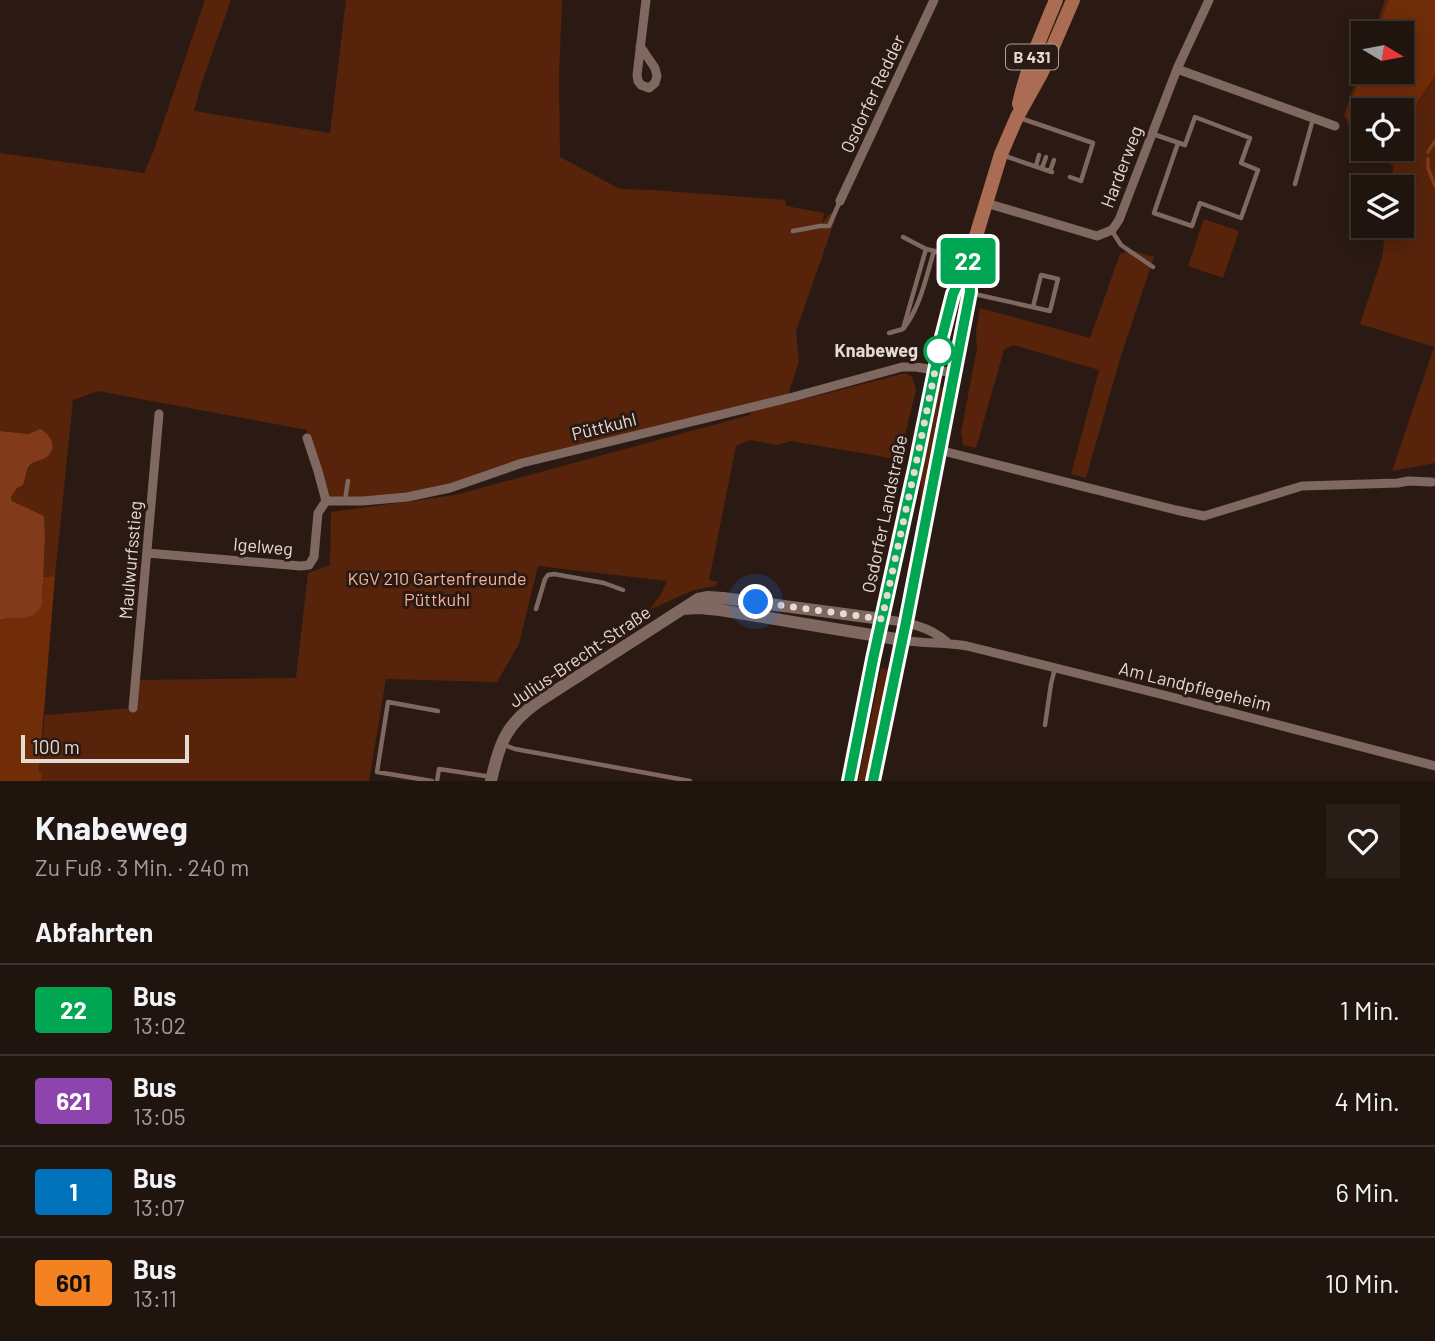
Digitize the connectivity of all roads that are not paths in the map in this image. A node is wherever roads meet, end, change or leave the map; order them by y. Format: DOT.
graph roads {
  1 [pos="646,0"];
  2 [pos="934,0"];
  3 [pos="1056,0"];
  4 [pos="1073,0"];
  5 [pos="1209,0"];
  6 [pos="640,46"];
  7 [pos="1177,69"];
  8 [pos="1017,117"];
  9 [pos="1313,118"];
  10 [pos="1335,126"];
  11 [pos="1152,133"];
  12 [pos="1178,143"];
  13 [pos="1001,154"];
  14 [pos="1054,160"];
  15 [pos="1036,166"];
  16 [pos="1042,168"];
  17 [pos="1070,177"];
  18 [pos="1294,184"];
  19 [pos="840,201"];
  20 [pos="986,203"];
  21 [pos="793,230"];
  22 [pos="1112,230"];
  23 [pos="903,237"];
  24 [pos="926,249"];
  25 [pos="934,251"];
  26 [pos="969,259"];
  27 [pos="1153,267"];
  28 [pos="970,292"];
  29 [pos="1033,307"];
  30 [pos="903,329"];
  31 [pos="889,332"];
  32 [pos="936,370"];
  33 [pos="954,373"];
  34 [pos="159,414"];
  35 [pos="307,438"];
  36 [pos="939,450"];
  37 [pos="348,481"];
  38 [pos="1434,484"];
  39 [pos="326,501"];
  40 [pos="345,501"];
  41 [pos="147,554"];
  42 [pos="622,590"];
  43 [pos="536,609"];
  44 [pos="683,609"];
  45 [pos="882,619"];
  46 [pos="906,622"];
  47 [pos="878,637"];
  48 [pos="902,640"];
  49 [pos="947,642"];
  50 [pos="1055,668"];
  51 [pos="133,708"];
  52 [pos="438,711"];
  53 [pos="1045,725"];
  54 [pos="501,744"];
  55 [pos="1435,766"];
  56 [pos="491,779"];
  57 [pos="435,781"];
  58 [pos="690,781"];
  59 [pos="849,781"];
  60 [pos="873,781"];
  1 -- 6 [label="street"];
  2 -- 19 [label="street, Osdorfer Redder"];
  3 -- 8 [label="main road, Osdorfer Landstraße / B 431"];
  4 -- 8 [label="main road, Osdorfer Landstraße / B 431"];
  5 -- 7 [label="street, Harderweg"];
  7 -- 9 [label="street"];
  7 -- 11 [label="street, Harderweg"];
  8 -- 13 [label="main road, Osdorfer Landstraße / B 431"];
  8 -- 17 [label="lane"];
  9 -- 10 [label="street"];
  9 -- 18 [label="lane"];
  11 -- 12 [label="lane"];
  11 -- 22 [label="street, Harderweg"];
  12 -- 12 [label="lane"];
  13 -- 15 [label="lane"];
  13 -- 20 [label="main road, Osdorfer Landstraße / B 431"];
  14 -- 16 [label="lane"];
  15 -- 16 [label="lane"];
  15 -- 16 [label="lane"];
  19 -- 21 [label="lane"];
  20 -- 22 [label="street, Harderweg"];
  20 -- 26 [label="main road, Osdorfer Landstraße / B 431"];
  22 -- 27 [label="lane"];
  23 -- 24 [label="lane"];
  24 -- 25 [label="lane"];
  24 -- 30 [label="lane"];
  25 -- 26 [label="lane"];
  25 -- 30 [label="lane"];
  26 -- 28 [label="main road, Osdorfer Landstraße / B 431"];
  26 -- 32 [label="main road, Osdorfer Landstraße / B 431"];
  28 -- 29 [label="lane"];
  28 -- 33 [label="main road, Osdorfer Landstraße / B 431"];
  29 -- 29 [label="lane"];
  30 -- 31 [label="lane"];
  32 -- 33 [label="street, Püttkuhl"];
  32 -- 40 [label="street, Püttkuhl"];
  32 -- 45 [label="main road, Osdorfer Landstraße / B 431"];
  33 -- 36 [label="main road, Osdorfer Landstraße / B 431"];
  34 -- 41 [label="street, Maulwurfsstieg"];
  35 -- 39 [label="street"];
  36 -- 38 [label="street"];
  36 -- 46 [label="main road, Osdorfer Landstraße / B 431"];
  37 -- 40 [label="lane"];
  39 -- 40 [label="street, Püttkuhl"];
  39 -- 41 [label="street, Igelweg"];
  41 -- 51 [label="street, Maulwurfsstieg"];
  42 -- 43 [label="lane"];
  44 -- 45 [label="street, Julius-Brecht-Straße"];
  44 -- 47 [label="street"];
  44 -- 54 [label="street, Julius-Brecht-Straße"];
  45 -- 46 [label="street, Julius-Brecht-Straße"];
  45 -- 47 [label="main road, Osdorfer Landstraße / B 431"];
  46 -- 48 [label="main road, Osdorfer Landstraße / B 431"];
  46 -- 49 [label="street, Am Landpflegeheim"];
  47 -- 48 [label="street"];
  47 -- 59 [label="main road, Osdorfer Landstraße / B 431"];
  48 -- 49 [label="street, Am Landpflegeheim"];
  48 -- 60 [label="main road, Osdorfer Landstraße / B 431"];
  49 -- 50 [label="street, Am Landpflegeheim"];
  50 -- 53 [label="lane"];
  50 -- 55 [label="street, Am Landpflegeheim"];
  52 -- 57 [label="lane"];
  54 -- 56 [label="street, Julius-Brecht-Straße"];
  54 -- 58 [label="lane"];
  56 -- 57 [label="lane"];
}
